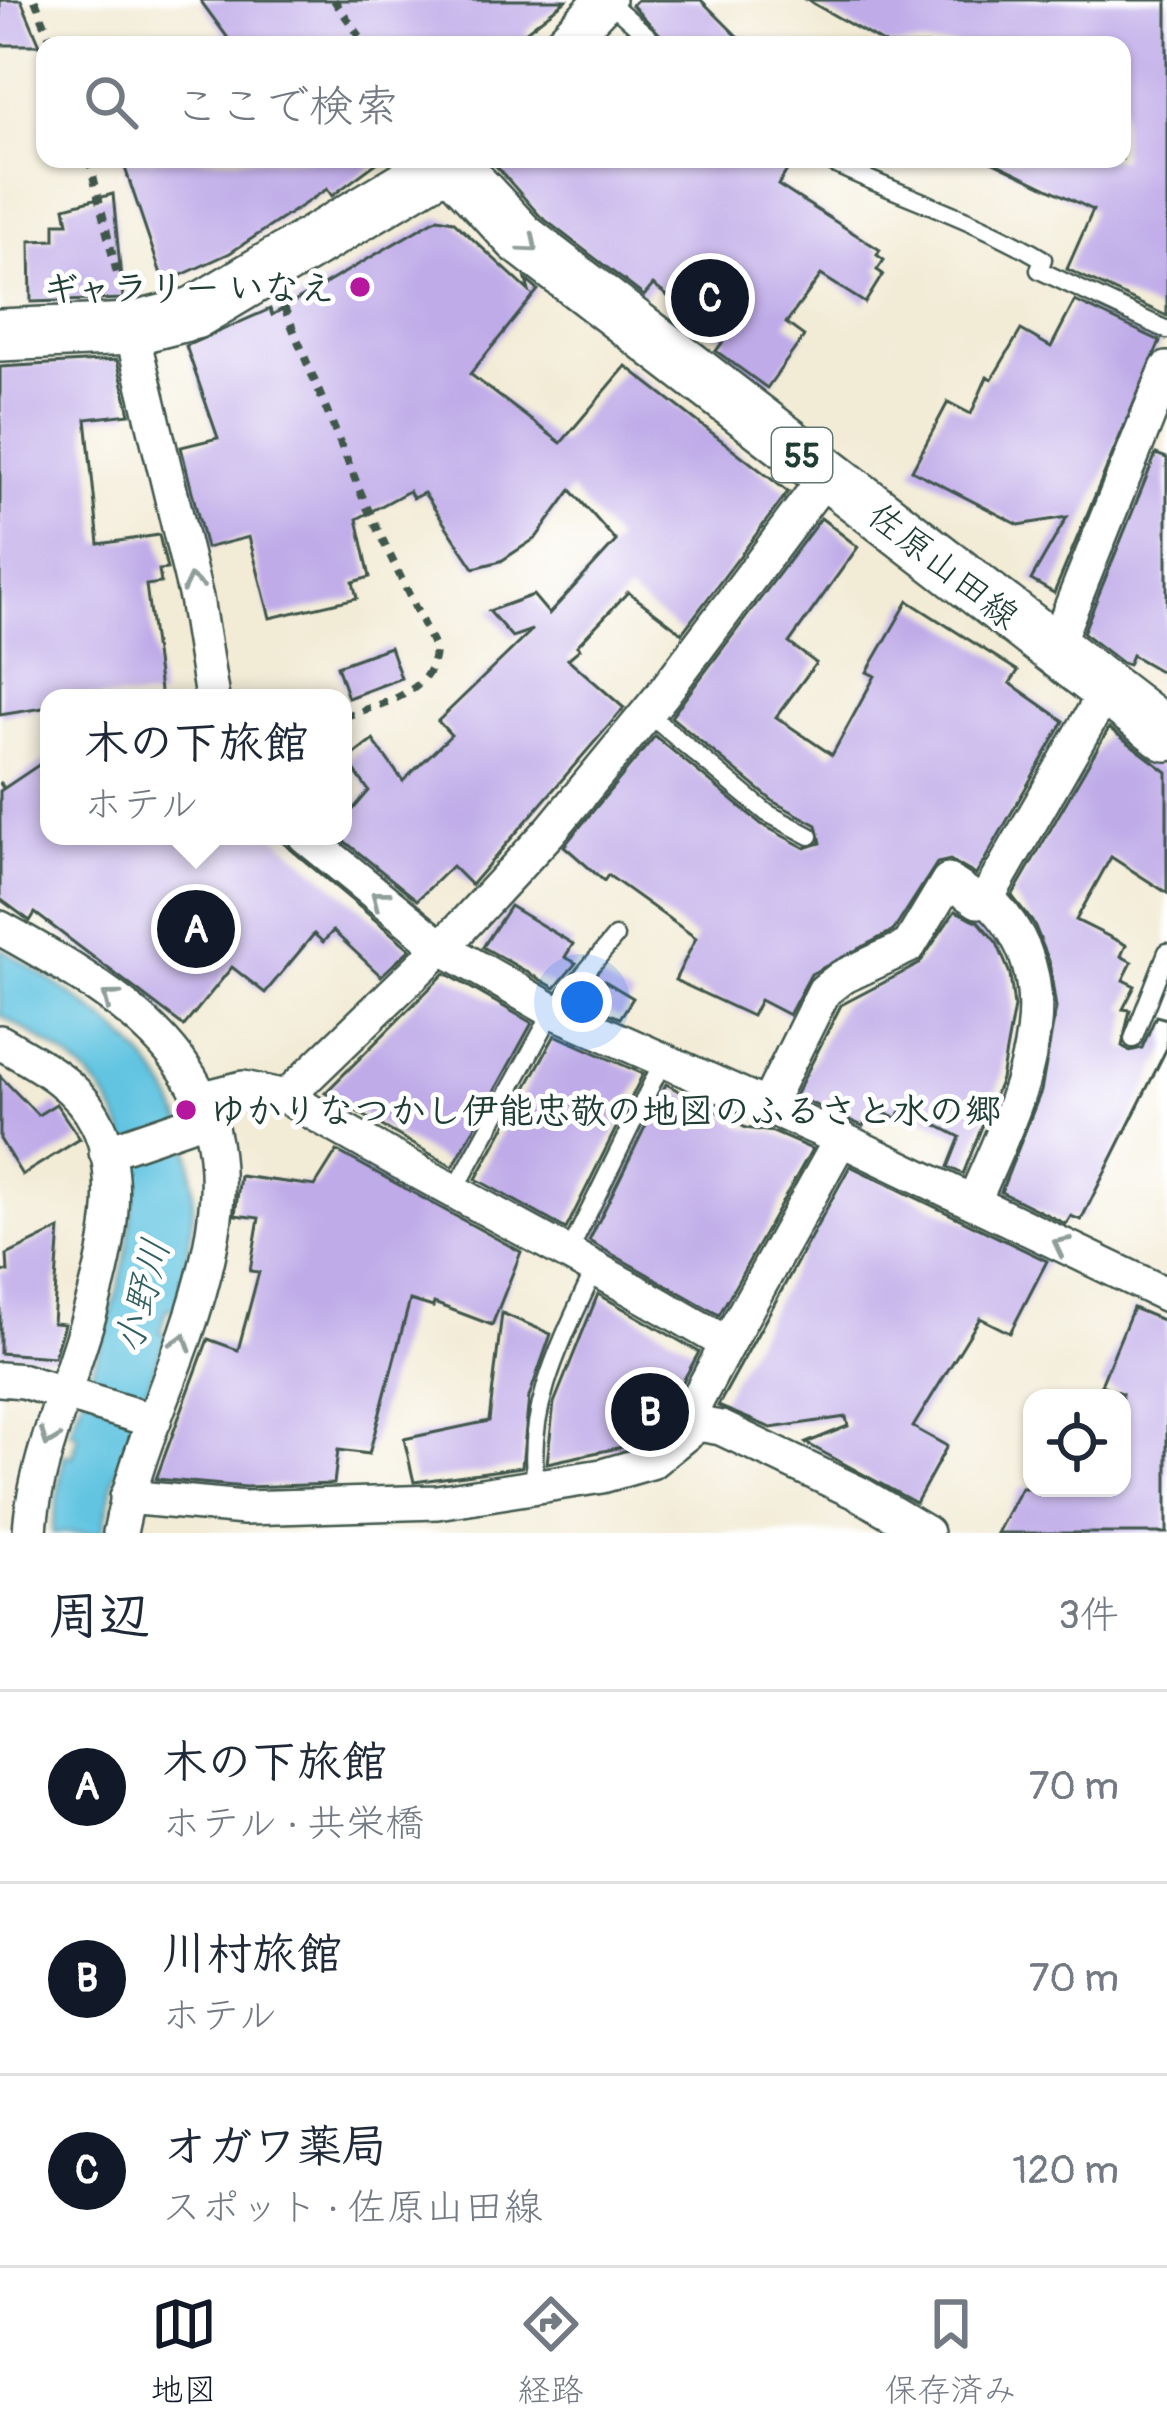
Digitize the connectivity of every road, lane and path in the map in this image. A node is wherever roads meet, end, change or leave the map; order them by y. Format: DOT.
graph roads {
  1 [pos="35,0"];
  2 [pos="334,0"];
  3 [pos="606,0"];
  4 [pos="49,36"];
  5 [pos="360,36"];
  6 [pos="571,36"];
  7 [pos="648,36"];
  8 [pos="90,168"];
  9 [pos="437,168"];
  10 [pos="457,168"];
  11 [pos="843,168"];
  12 [pos="270,272"];
  13 [pos="130,329"];
  14 [pos="1167,330"];
  15 [pos="0,334"];
  16 [pos="1167,370"];
  17 [pos="827,475"];
  18 [pos="1054,650"];
  19 [pos="211,689"];
  20 [pos="1107,689"];
  21 [pos="646,713"];
  22 [pos="352,714"];
  23 [pos="1167,735"];
  24 [pos="810,836"];
  25 [pos="315,845"];
  26 [pos="986,898"];
  27 [pos="0,928"];
  28 [pos="615,937"];
  29 [pos="441,946"];
  30 [pos="1167,952"];
  31 [pos="554,1011"];
  32 [pos="1133,1039"];
  33 [pos="0,1042"];
  34 [pos="662,1063"];
  35 [pos="286,1096"];
  36 [pos="766,1108"];
  37 [pos="200,1113"];
  38 [pos="841,1139"];
  39 [pos="117,1149"];
  40 [pos="453,1195"];
  41 [pos="974,1201"];
  42 [pos="583,1258"];
  43 [pos="1167,1295"];
  44 [pos="727,1344"];
  45 [pos="0,1379"];
  46 [pos="74,1396"];
  47 [pos="146,1419"];
  48 [pos="698,1424"];
  49 [pos="536,1484"];
  50 [pos="127,1498"];
  51 [pos="30,1533"];
  52 [pos="120,1533"];
  53 [pos="926,1533"];
  1 -- 4 [label="path"];
  2 -- 5 [label="path"];
  3 -- 6 [label="street"];
  3 -- 7 [label="lane"];
  8 -- 13 [label="path"];
  9 -- 12 [label="main road, 55"];
  10 -- 17 [label="main road, 佐原山田線 / 55, one-way"];
  11 -- 14 [label="lane"];
  12 -- 13 [label="main road, 55"];
  12 -- 22 [label="path"];
  13 -- 15 [label="main road, 55"];
  19 -- 13 [label="street, one-way"];
  16 -- 18 [label="street"];
  17 -- 18 [label="main road, 佐原山田線 / 55"];
  17 -- 21 [label="street"];
  18 -- 20 [label="main road, 佐原山田線 / 55"];
  20 -- 23 [label="main road, 佐原山田線 / 55"];
  20 -- 26 [label="street"];
  21 -- 24 [label="lane"];
  21 -- 29 [label="street"];
  29 -- 25 [label="street, one-way"];
  26 -- 36 [label="street"];
  26 -- 41 [label="street"];
  37 -- 27 [label="street, one-way"];
  28 -- 31 [label="lane"];
  29 -- 31 [label="street"];
  29 -- 35 [label="street"];
  30 -- 32 [label="lane"];
  31 -- 34 [label="street"];
  31 -- 40 [label="lane"];
  33 -- 39 [label="street"];
  34 -- 36 [label="street"];
  34 -- 42 [label="lane"];
  35 -- 37 [label="street"];
  35 -- 40 [label="street"];
  36 -- 38 [label="street"];
  37 -- 39 [label="street"];
  47 -- 37 [label="street, one-way"];
  38 -- 41 [label="street"];
  38 -- 44 [label="street"];
  39 -- 46 [label="street"];
  40 -- 42 [label="street"];
  43 -- 41 [label="street, one-way"];
  42 -- 44 [label="street"];
  42 -- 49 [label="lane"];
  44 -- 48 [label="street"];
  45 -- 46 [label="street"];
  46 -- 47 [label="street"];
  46 -- 51 [label="street, one-way"];
  47 -- 50 [label="street"];
  48 -- 49 [label="street"];
  48 -- 53 [label="street"];
  49 -- 50 [label="street"];
  50 -- 52 [label="street"];
}
